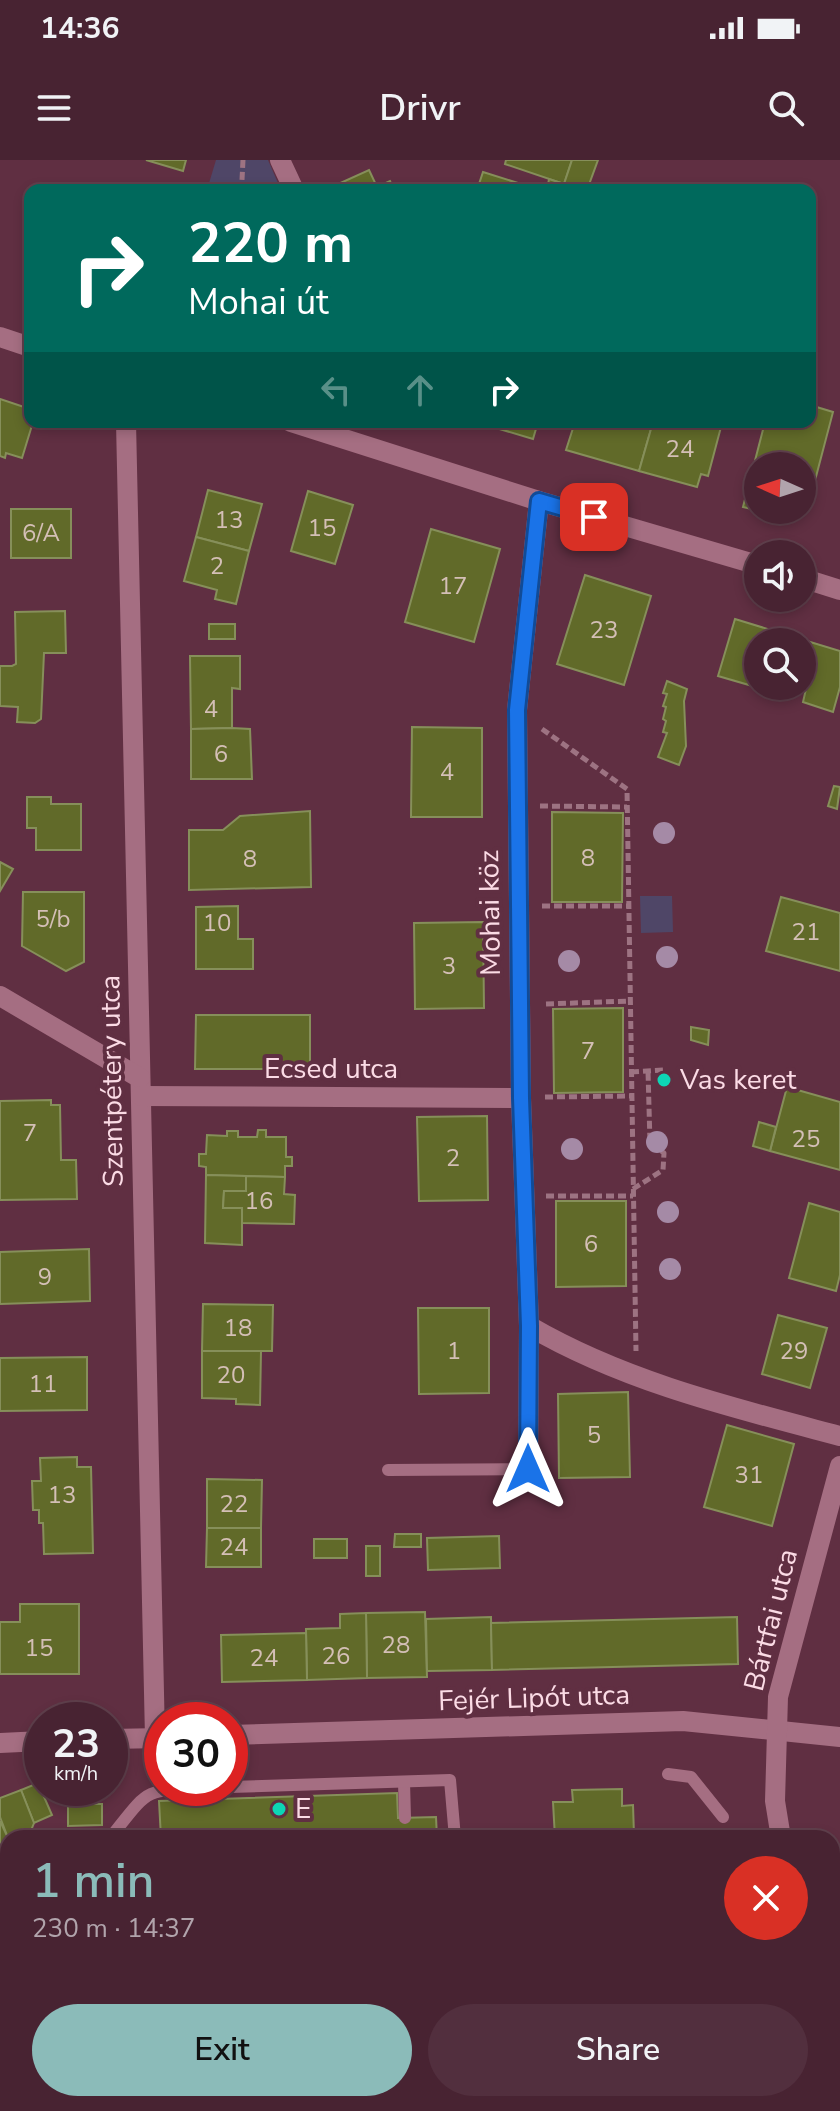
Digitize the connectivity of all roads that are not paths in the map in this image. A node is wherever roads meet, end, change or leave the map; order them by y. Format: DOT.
graph roads {
  1 [pos="280,160"];
  2 [pos="291,184"];
  3 [pos="0,337"];
  4 [pos="24,345"];
  5 [pos="126,428"];
  6 [pos="330,428"];
  7 [pos="539,501"];
  8 [pos="744,561"];
  9 [pos="816,582"];
  10 [pos="840,590"];
  11 [pos="0,996"];
  12 [pos="140,1087"];
  13 [pos="521,1098"];
  14 [pos="529,1326"];
  15 [pos="840,1436"];
  16 [pos="840,1466"];
  17 [pos="528,1469"];
  18 [pos="388,1470"];
  19 [pos="158,1702"];
  20 [pos="776,1729"];
  21 [pos="248,1734"];
  22 [pos="840,1737"];
  23 [pos="24,1742"];
  24 [pos="0,1743"];
  25 [pos="668,1774"];
  26 [pos="404,1782"];
  27 [pos="248,1786"];
  28 [pos="144,1795"];
  29 [pos="723,1817"];
  30 [pos="405,1818"];
  31 [pos="116,1830"];
  32 [pos="454,1830"];
  33 [pos="780,1830"];
  1 -- 2 [label="street"];
  3 -- 4 [label="street"];
  5 -- 12 [label="street, Szentpétery utca"];
  6 -- 7 [label="street"];
  7 -- 8 [label="street"];
  7 -- 13 [label="street, Mohai köz"];
  9 -- 10 [label="street"];
  11 -- 12 [label="street"];
  12 -- 13 [label="street, Ecsed utca"];
  12 -- 19 [label="street, Szentpétery utca"];
  13 -- 14 [label="street, Mohai köz"];
  14 -- 15 [label="street"];
  14 -- 17 [label="street, Mohai köz"];
  16 -- 20 [label="street, Bártfai utca"];
  17 -- 18 [label="lane"];
  20 -- 21 [label="street, Fejér Lipót utca"];
  20 -- 22 [label="street, Fejér Lipót utca"];
  20 -- 33 [label="street, Bártfai utca"];
  23 -- 24 [label="street"];
  25 -- 29 [label="lane"];
  26 -- 27 [label="lane"];
  26 -- 30 [label="lane"];
  26 -- 32 [label="lane"];
  28 -- 31 [label="lane"];
}
